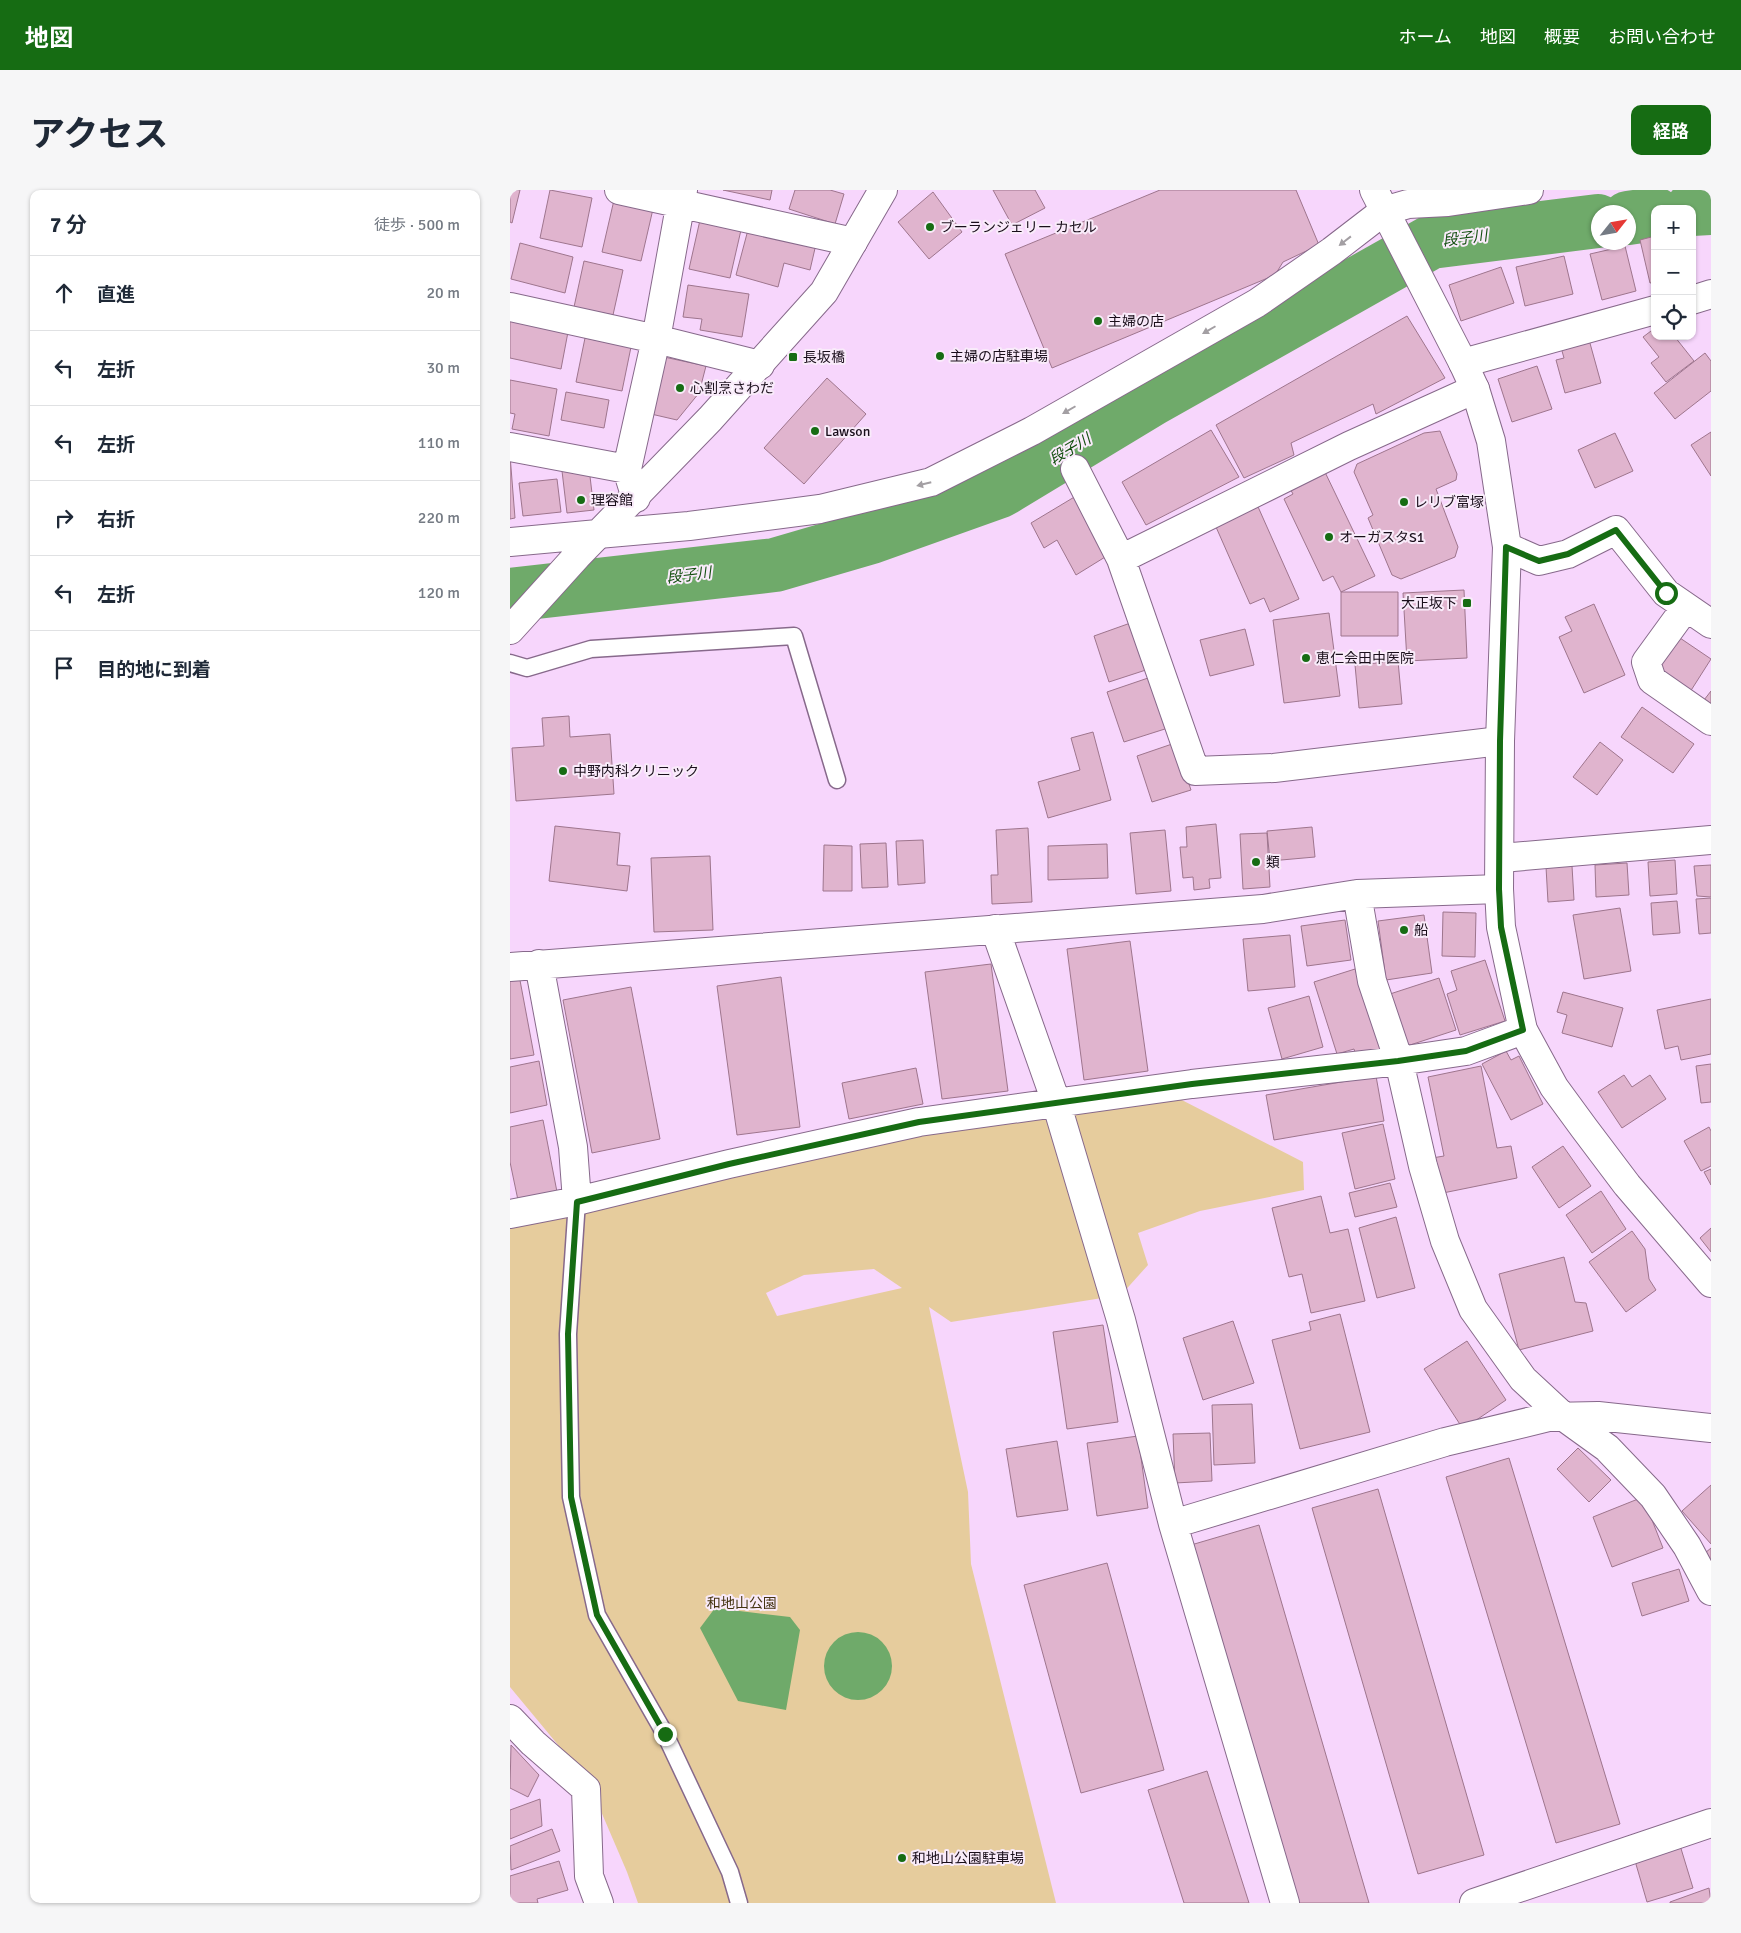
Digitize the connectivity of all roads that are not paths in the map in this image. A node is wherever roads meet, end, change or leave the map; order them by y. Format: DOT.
graph roads {
  1 [pos="619,190"];
  2 [pos="882,190"];
  3 [pos="1529,190"];
  4 [pos="682,196"];
  5 [pos="1383,209"];
  6 [pos="853,242"];
  7 [pos="1711,294"];
  8 [pos="1696,299"];
  9 [pos="510,307"];
  10 [pos="1651,311"];
  11 [pos="656,339"];
  12 [pos="1464,364"];
  13 [pos="760,365"];
  14 [pos="1475,389"];
  15 [pos="510,448"];
  16 [pos="627,469"];
  17 [pos="1075,470"];
  18 [pos="636,498"];
  19 [pos="598,534"];
  20 [pos="510,542"];
  21 [pos="1506,547"];
  22 [pos="1121,559"];
  23 [pos="1686,607"];
  24 [pos="1711,624"];
  25 [pos="510,630"];
  26 [pos="510,663"];
  27 [pos="1711,721"];
  28 [pos="1500,741"];
  29 [pos="836,780"];
  30 [pos="1711,840"];
  31 [pos="1501,858"];
  32 [pos="1499,889"];
  33 [pos="1357,894"];
  34 [pos="995,929"];
  35 [pos="539,964"];
  36 [pos="510,967"];
  37 [pos="1523,1030"];
  38 [pos="1398,1061"];
  39 [pos="1056,1102"];
  40 [pos="577,1202"];
  41 [pos="510,1214"];
  42 [pos="1711,1283"];
  43 [pos="1564,1416"];
  44 [pos="1711,1428"];
  45 [pos="1173,1524"];
  46 [pos="1711,1590"];
  47 [pos="510,1719"];
  48 [pos="1711,1823"];
  49 [pos="599,1903"];
  50 [pos="739,1903"];
  51 [pos="1285,1903"];
  52 [pos="1474,1903"];
  1 -- 4 [label="street"];
  2 -- 6 [label="street"];
  3 -- 5 [label="street"];
  4 -- 6 [label="street"];
  4 -- 11 [label="street"];
  5 -- 12 [label="street"];
  5 -- 19 [label="street, one-way"];
  6 -- 13 [label="street"];
  7 -- 8 [label="street"];
  9 -- 11 [label="street"];
  10 -- 12 [label="street"];
  11 -- 13 [label="street"];
  11 -- 16 [label="street"];
  12 -- 14 [label="street"];
  13 -- 18 [label="street"];
  14 -- 21 [label="street"];
  14 -- 22 [label="street"];
  15 -- 16 [label="street"];
  16 -- 18 [label="street"];
  17 -- 22 [label="street"];
  18 -- 19 [label="street"];
  19 -- 20 [label="street"];
  19 -- 25 [label="street"];
  21 -- 23 [label="street"];
  21 -- 28 [label="street"];
  22 -- 28 [label="street"];
  23 -- 24 [label="street"];
  23 -- 27 [label="street"];
  26 -- 29 [label="lane"];
  28 -- 31 [label="street"];
  30 -- 31 [label="street"];
  31 -- 32 [label="street"];
  32 -- 33 [label="street"];
  32 -- 37 [label="street"];
  33 -- 34 [label="street"];
  33 -- 38 [label="street"];
  34 -- 35 [label="street"];
  34 -- 39 [label="street"];
  35 -- 36 [label="street"];
  35 -- 40 [label="street"];
  37 -- 38 [label="street"];
  37 -- 42 [label="street"];
  38 -- 39 [label="street"];
  38 -- 43 [label="street"];
  39 -- 40 [label="street"];
  39 -- 45 [label="street"];
  40 -- 41 [label="street"];
  40 -- 50 [label="lane"];
  43 -- 44 [label="street"];
  43 -- 45 [label="street"];
  43 -- 46 [label="street"];
  45 -- 51 [label="street"];
  47 -- 49 [label="street"];
  48 -- 52 [label="street"];
}
